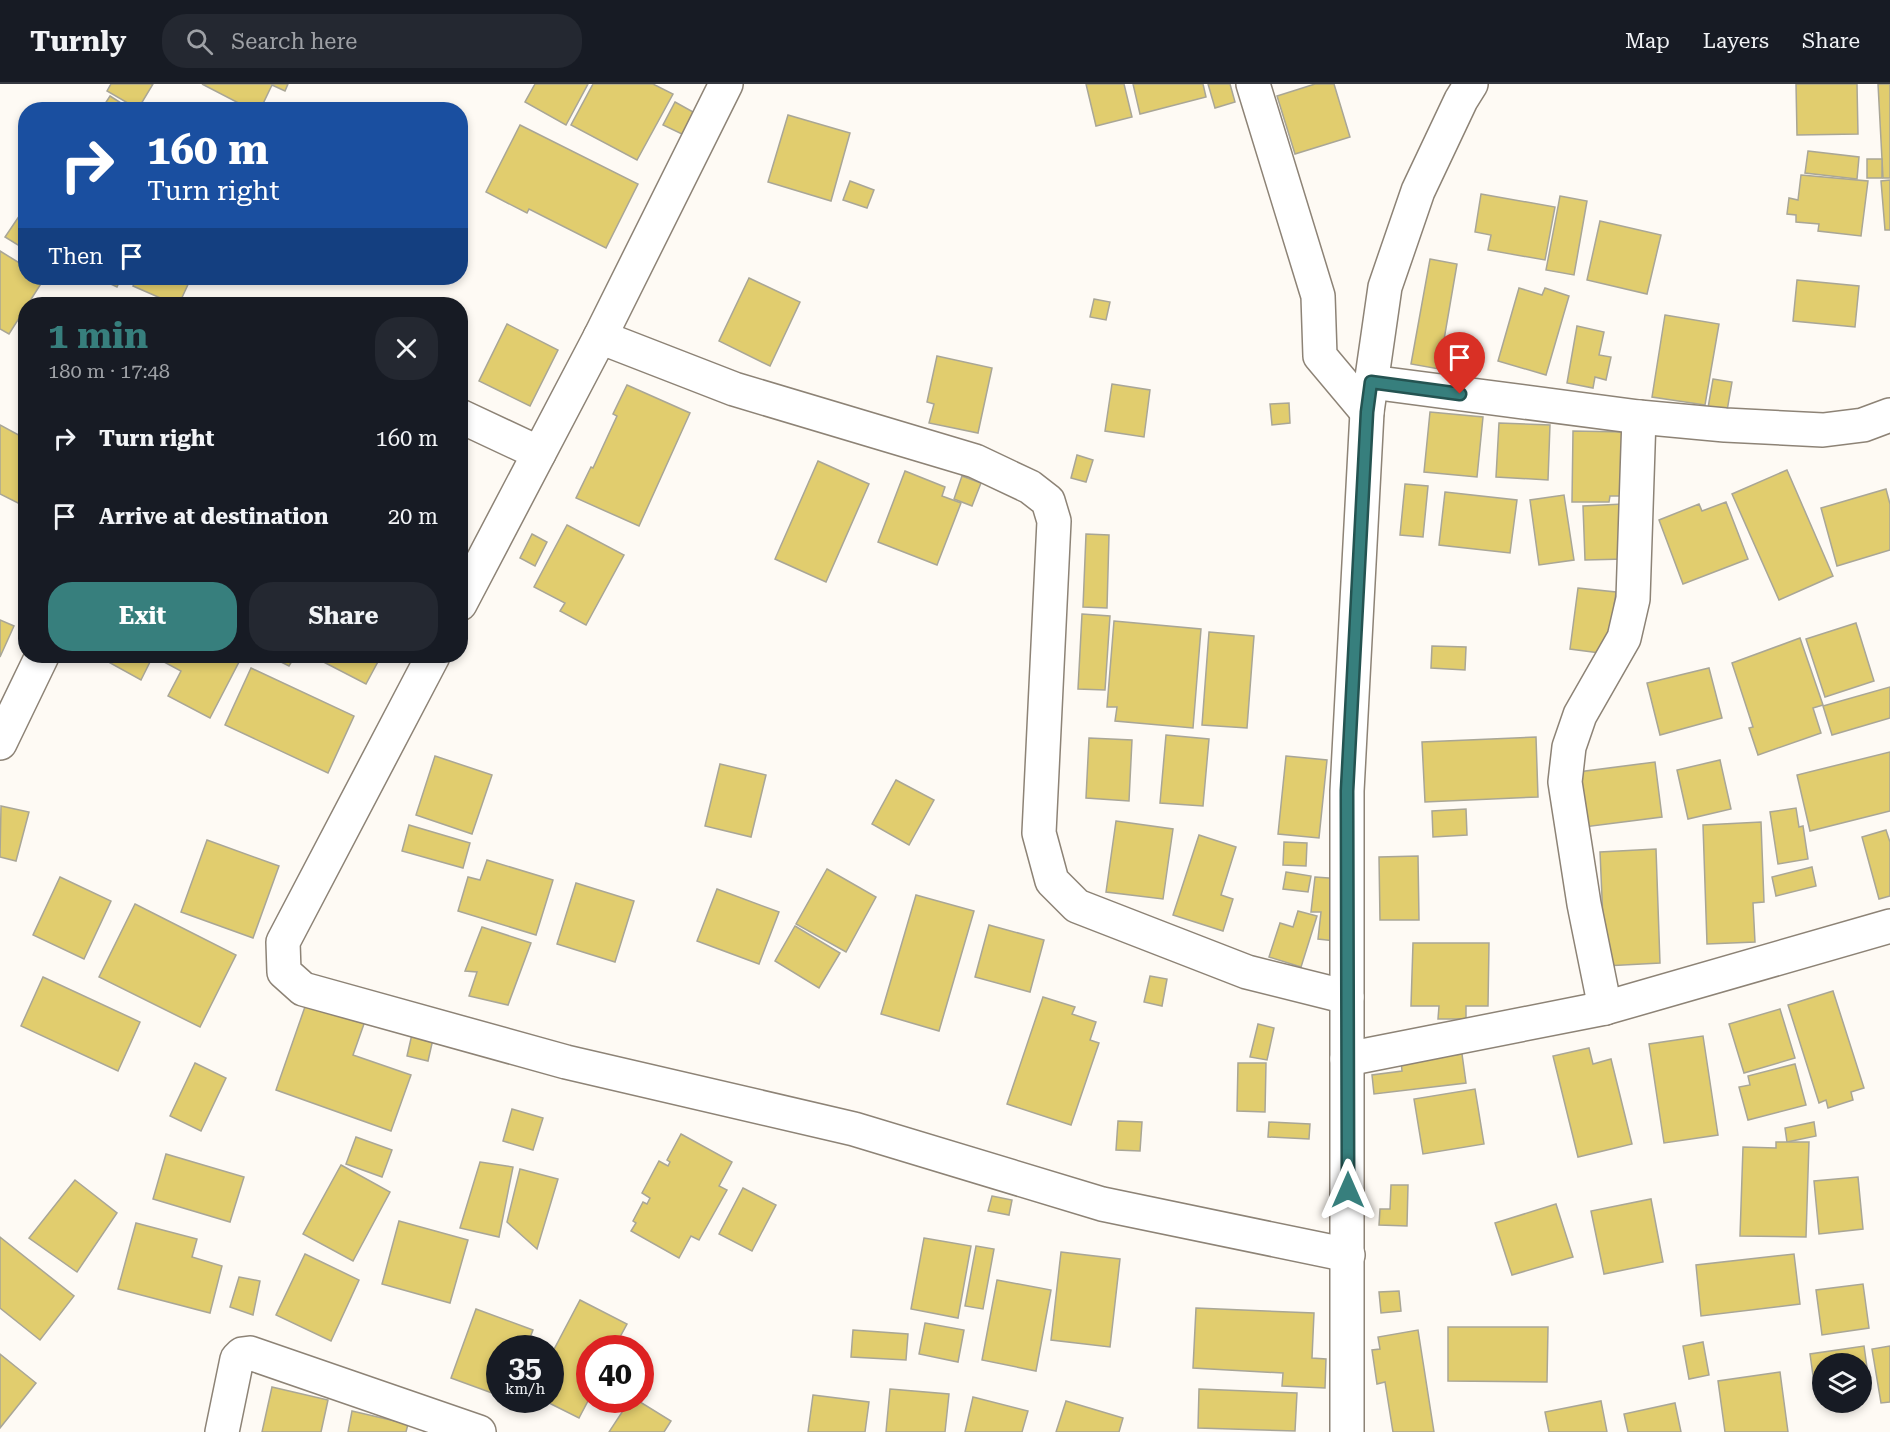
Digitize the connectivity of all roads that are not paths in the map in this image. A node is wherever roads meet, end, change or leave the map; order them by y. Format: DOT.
graph roads {
  1 [pos="726,84"];
  2 [pos="1253,84"];
  3 [pos="1471,84"];
  4 [pos="600,338"];
  5 [pos="1369,397"];
  6 [pos="1890,415"];
  7 [pos="1639,417"];
  8 [pos="468,420"];
  9 [pos="539,453"];
  10 [pos="468,589"];
  11 [pos="39,663"];
  12 [pos="429,663"];
  13 [pos="0,743"];
  14 [pos="1890,926"];
  15 [pos="1347,997"];
  16 [pos="1605,1008"];
  17 [pos="1347,1059"];
  18 [pos="1348,1255"];
  19 [pos="222,1432"];
  20 [pos="479,1432"];
  21 [pos="1347,1432"];
  1 -- 4 [label="street"];
  2 -- 5 [label="street"];
  3 -- 5 [label="street"];
  4 -- 9 [label="street"];
  4 -- 15 [label="street"];
  5 -- 7 [label="street"];
  5 -- 15 [label="street"];
  6 -- 7 [label="street"];
  7 -- 16 [label="street"];
  8 -- 9 [label="street"];
  9 -- 10 [label="street"];
  11 -- 13 [label="street"];
  12 -- 18 [label="street"];
  14 -- 16 [label="street"];
  15 -- 17 [label="street"];
  16 -- 17 [label="street"];
  17 -- 18 [label="street"];
  18 -- 21 [label="street"];
  19 -- 20 [label="street"];
}
